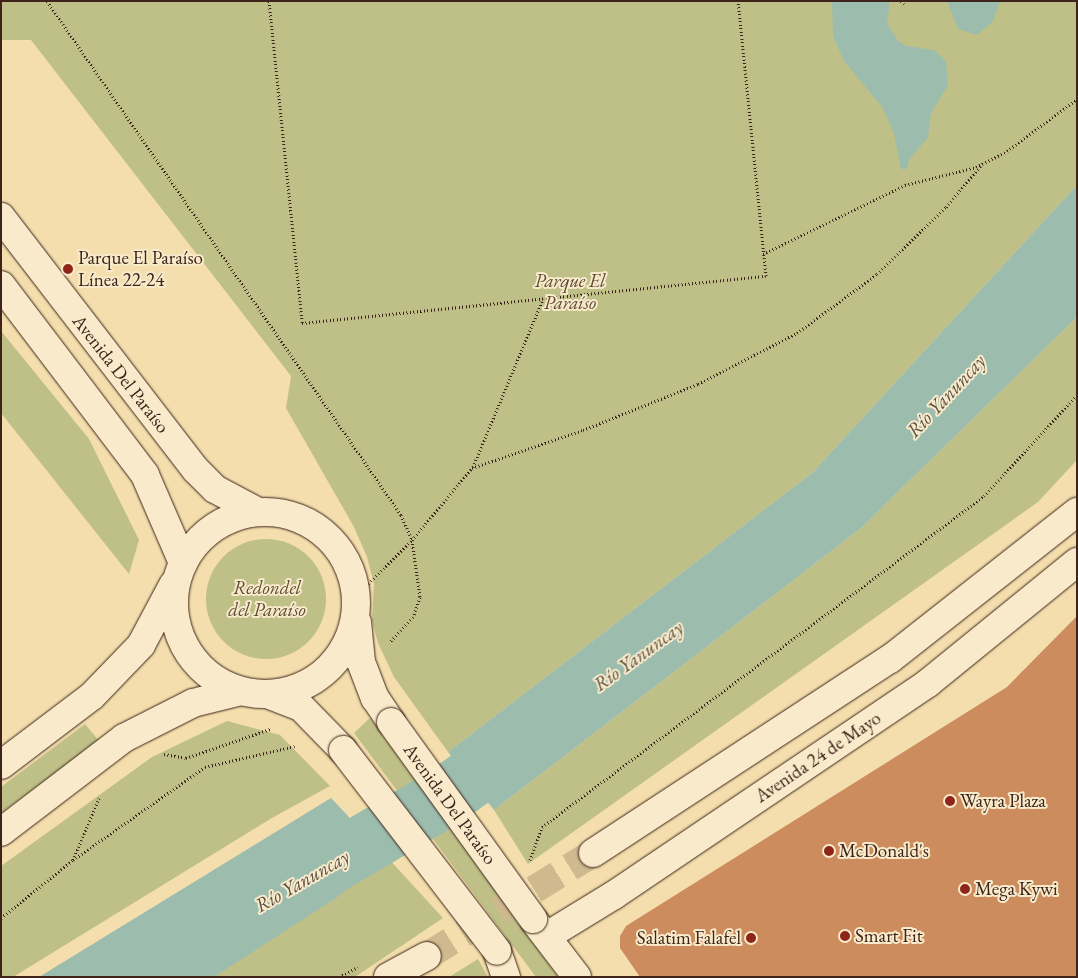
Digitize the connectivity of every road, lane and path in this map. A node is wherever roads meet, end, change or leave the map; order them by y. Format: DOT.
graph roads {
  1 [pos="47,1"];
  2 [pos="269,1"];
  3 [pos="738,1"];
  4 [pos="1077,99"];
  5 [pos="983,163"];
  6 [pos="1,217"];
  7 [pos="764,254"];
  8 [pos="1,285"];
  9 [pos="543,298"];
  10 [pos="1077,395"];
  11 [pos="472,468"];
  12 [pos="258,512"];
  13 [pos="1077,512"];
  14 [pos="412,540"];
  15 [pos="1077,562"];
  16 [pos="180,570"];
  17 [pos="356,605"];
  18 [pos="365,671"];
  19 [pos="240,691"];
  20 [pos="267,694"];
  21 [pos="326,733"];
  22 [pos="124,738"];
  23 [pos="1,765"];
  24 [pos="103,788"];
  25 [pos="1,832"];
  26 [pos="593,853"];
  27 [pos="73,860"];
  28 [pos="528,864"];
  29 [pos="1,918"];
  30 [pos="540,927"];
  31 [pos="427,956"];
  32 [pos="388,977"];
  33 [pos="506,977"];
  34 [pos="576,977"];
  1 -- 14 [label="path"];
  2 -- 9 [label="path"];
  3 -- 7 [label="path"];
  4 -- 5 [label="path"];
  5 -- 7 [label="path"];
  5 -- 11 [label="path"];
  6 -- 12 [label="main road, Avenida Del Paraíso"];
  7 -- 9 [label="path"];
  8 -- 16 [label="main road"];
  9 -- 11 [label="path"];
  10 -- 28 [label="path"];
  11 -- 14 [label="path"];
  12 -- 16 [label="main road"];
  12 -- 17 [label="main road, Avenida Del Paraíso"];
  13 -- 26 [label="main road"];
  14 -- 17 [label="path"];
  14 -- 18 [label="path"];
  15 -- 30 [label="main road, Avenida 24 de Mayo"];
  16 -- 19 [label="main road"];
  16 -- 23 [label="main road"];
  17 -- 18 [label="main road, Avenida Del Paraíso"];
  17 -- 20 [label="main road"];
  18 -- 30 [label="main road, Avenida Del Paraíso, bridge"];
  19 -- 20 [label="main road"];
  19 -- 22 [label="main road"];
  20 -- 21 [label="main road"];
  21 -- 22 [label="path"];
  21 -- 27 [label="path"];
  21 -- 33 [label="main road, bridge"];
  22 -- 25 [label="main road"];
  24 -- 27 [label="path"];
  27 -- 29 [label="path"];
  30 -- 34 [label="main road, Avenida Del Paraíso"];
  31 -- 32 [label="main road"];
}
